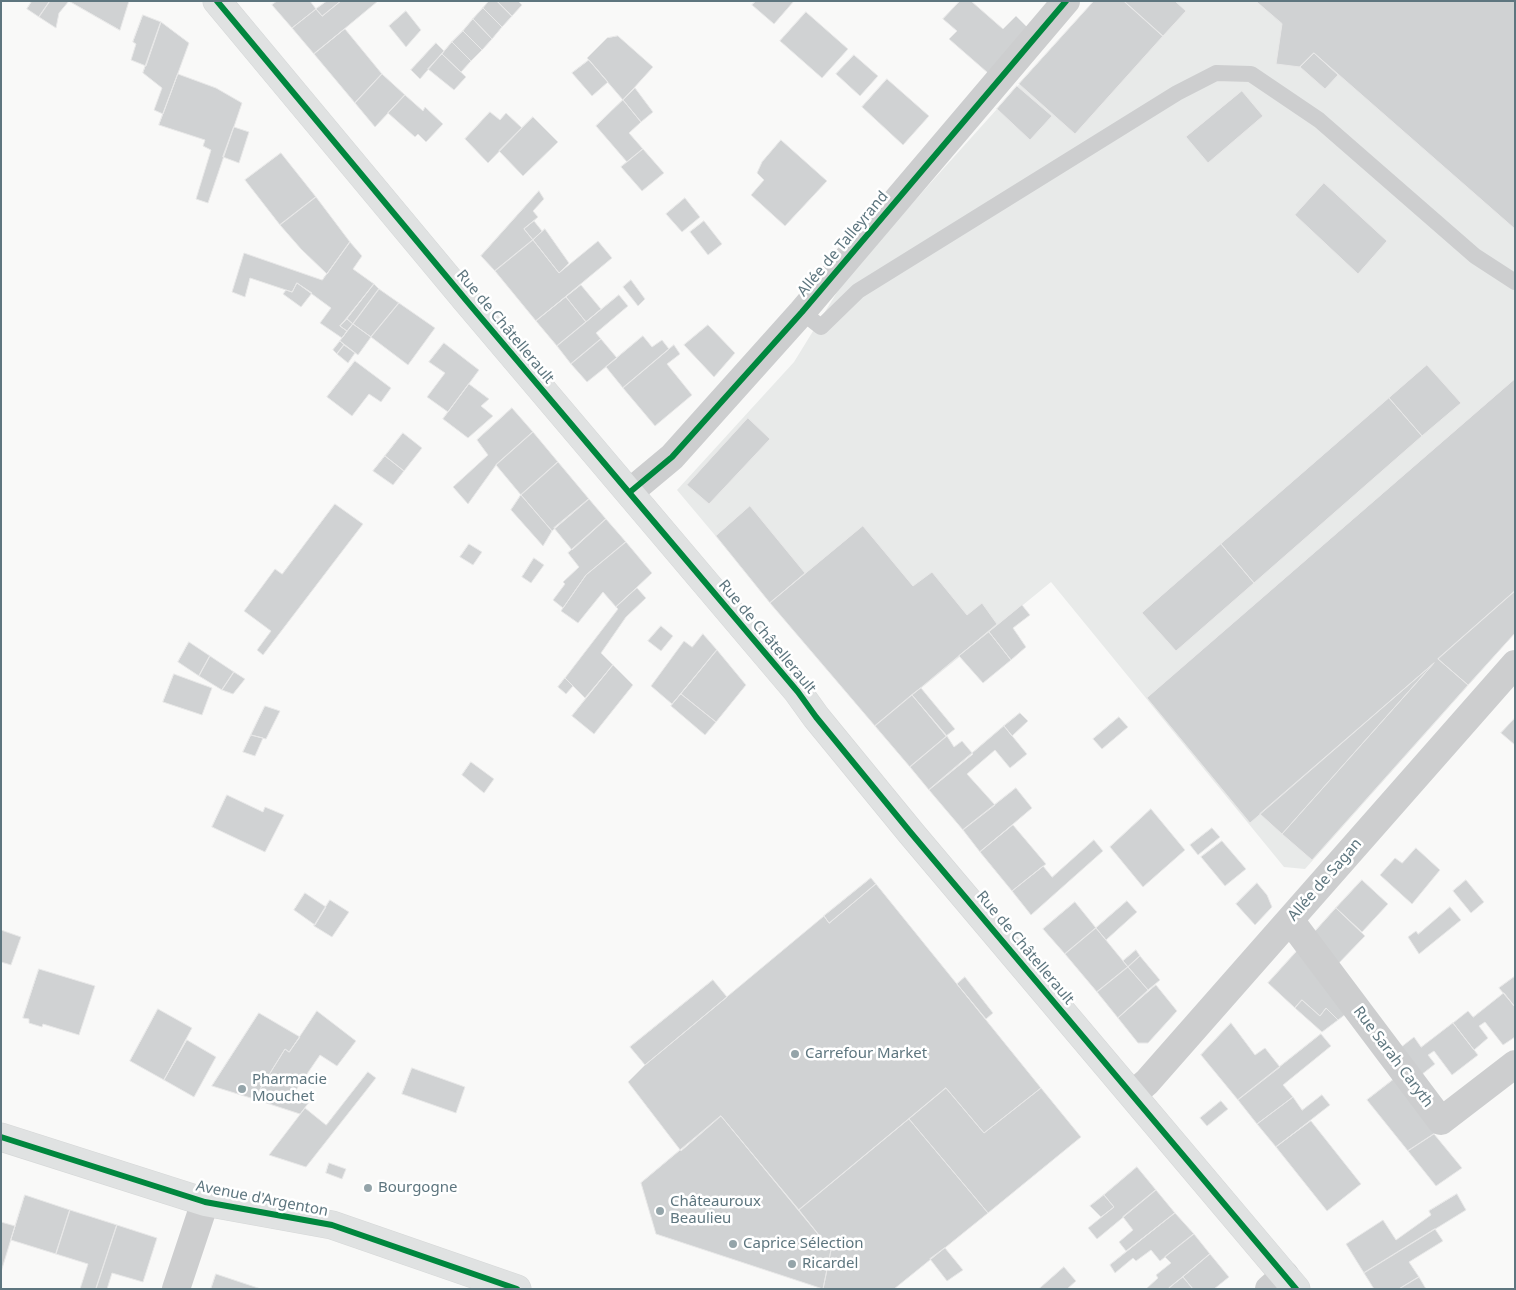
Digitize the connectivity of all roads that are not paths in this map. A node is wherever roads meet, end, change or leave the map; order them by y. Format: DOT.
graph roads {
  1 [pos="217,1"];
  2 [pos="1066,1"];
  3 [pos="1515,282"];
  4 [pos="802,312"];
  5 [pos="630,492"];
  6 [pos="1515,664"];
  7 [pos="1290,920"];
  8 [pos="1515,1064"];
  9 [pos="1133,1094"];
  10 [pos="1,1137"];
  11 [pos="205,1202"];
  12 [pos="1283,1284"];
  13 [pos="176,1289"];
  14 [pos="517,1289"];
  1 -- 5 [label="main road, Rue de Châtellerault"];
  2 -- 4 [label="street, Allée de Talleyrand"];
  3 -- 4 [label="lane"];
  4 -- 5 [label="street, Allée de Talleyrand"];
  5 -- 9 [label="main road, Rue de Châtellerault"];
  6 -- 7 [label="street, Allée de Sagan"];
  7 -- 8 [label="street, Rue Sarah Caryth"];
  7 -- 9 [label="street, Allée de Sagan"];
  9 -- 12 [label="main road, Rue de Châtellerault"];
  10 -- 11 [label="main road, Avenue d'Argenton"];
  11 -- 13 [label="street"];
  11 -- 14 [label="main road, Avenue d'Argenton"];
}
